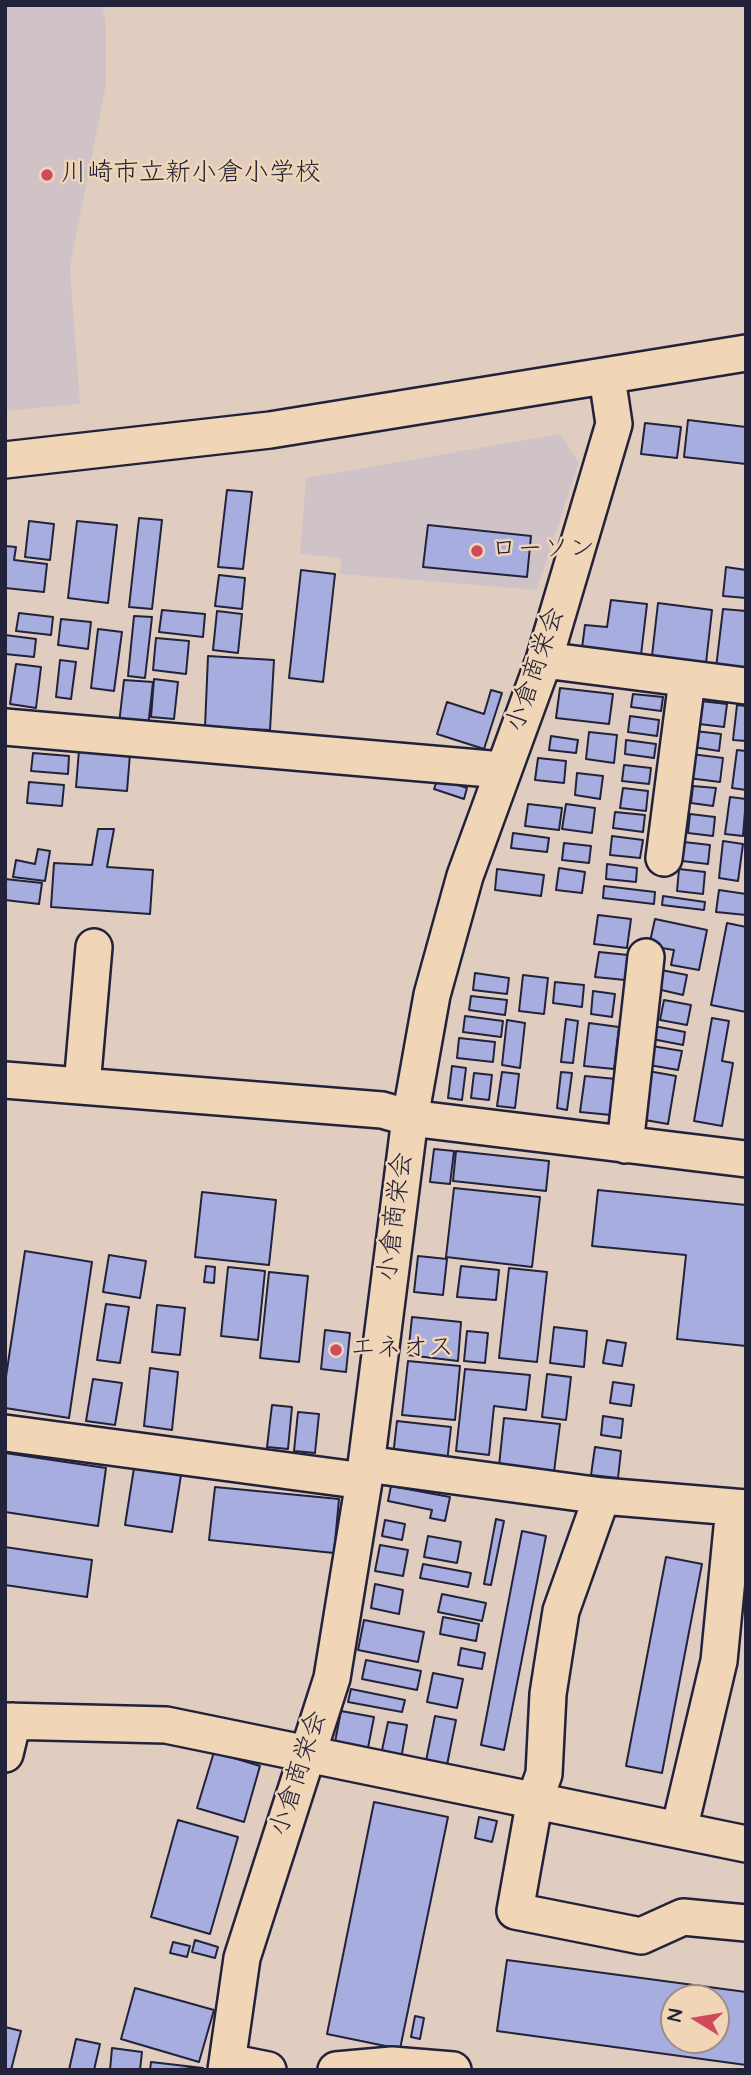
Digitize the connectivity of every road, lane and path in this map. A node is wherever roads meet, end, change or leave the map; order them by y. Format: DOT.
graph roads {
  1 [pos="746,353"];
  2 [pos="607,377"];
  3 [pos="5,460"];
  4 [pos="544,660"];
  5 [pos="687,680"];
  6 [pos="746,686"];
  7 [pos="5,727"];
  8 [pos="502,770"];
  9 [pos="664,858"];
  10 [pos="94,947"];
  11 [pos="646,957"];
  12 [pos="5,1080"];
  13 [pos="82,1086"];
  14 [pos="410,1118"];
  15 [pos="625,1145"];
  16 [pos="746,1159"];
  17 [pos="5,1433"];
  18 [pos="365,1472"];
  19 [pos="601,1496"];
  20 [pos="740,1508"];
  21 [pos="8,1732"];
  22 [pos="306,1754"];
  23 [pos="535,1799"];
  24 [pos="679,1829"];
  25 [pos="746,1844"];
  26 [pos="746,1923"];
  27 [pos="227,2066"];
  28 [pos="268,2070"];
  29 [pos="336,2070"];
  30 [pos="453,2070"];
  1 -- 2 [label="street"];
  2 -- 3 [label="street"];
  2 -- 4 [label="street, 小倉商栄会"];
  4 -- 5 [label="street"];
  4 -- 8 [label="street, 小倉商栄会"];
  5 -- 6 [label="street"];
  5 -- 9 [label="street"];
  7 -- 8 [label="street"];
  8 -- 14 [label="street, 小倉商栄会"];
  10 -- 13 [label="street"];
  11 -- 15 [label="street"];
  12 -- 13 [label="street"];
  13 -- 14 [label="street"];
  14 -- 15 [label="street"];
  14 -- 18 [label="street, 小倉商栄会"];
  15 -- 16 [label="street"];
  17 -- 18 [label="street"];
  18 -- 19 [label="street"];
  18 -- 22 [label="street, 小倉商栄会"];
  19 -- 20 [label="street"];
  19 -- 23 [label="street"];
  20 -- 24 [label="street"];
  21 -- 22 [label="street"];
  22 -- 23 [label="street"];
  22 -- 27 [label="street, 小倉商栄会"];
  23 -- 24 [label="street"];
  23 -- 26 [label="street"];
  24 -- 25 [label="street"];
  27 -- 28 [label="street"];
  29 -- 30 [label="street"];
}
